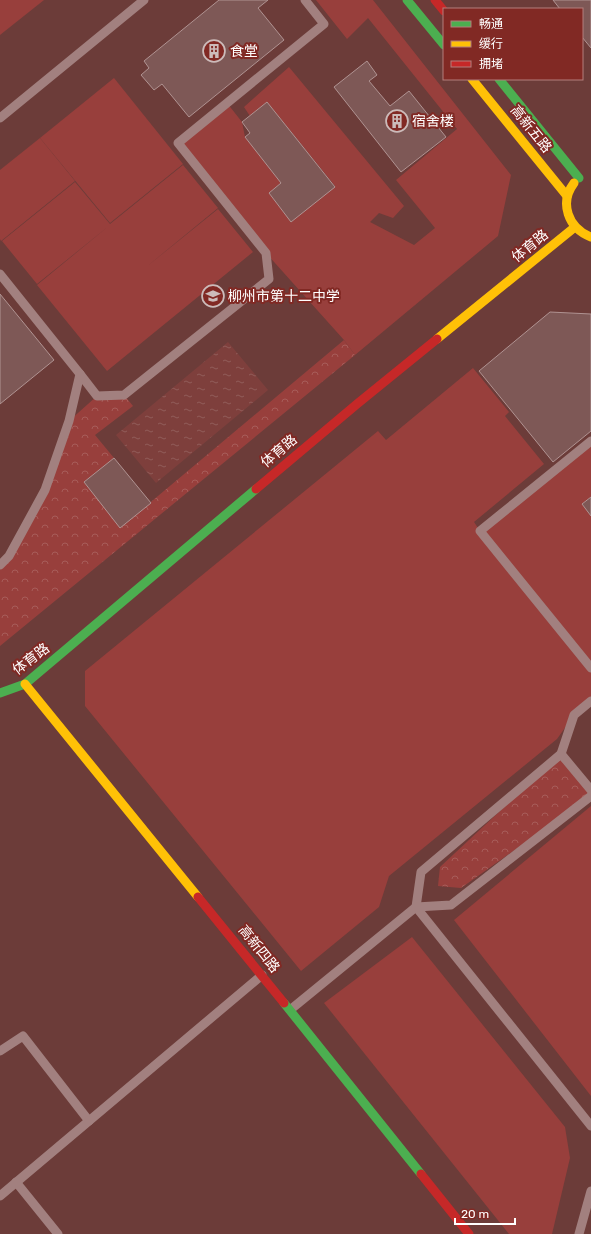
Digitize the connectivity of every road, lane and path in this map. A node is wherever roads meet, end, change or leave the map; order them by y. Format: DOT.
graph roads {
  1 [pos="144,0"];
  2 [pos="305,0"];
  3 [pos="408,0"];
  4 [pos="435,0"];
  5 [pos="443,10"];
  6 [pos="443,44"];
  7 [pos="473,80"];
  8 [pos="500,80"];
  9 [pos="0,118"];
  10 [pos="568,196"];
  11 [pos="575,227"];
  12 [pos="591,237"];
  13 [pos="0,274"];
  14 [pos="80,374"];
  15 [pos="591,441"];
  16 [pos="0,565"];
  17 [pos="591,668"];
  18 [pos="25,684"];
  19 [pos="0,693"];
  20 [pos="591,701"];
  21 [pos="561,754"];
  22 [pos="591,790"];
  23 [pos="591,796"];
  24 [pos="416,907"];
  25 [pos="262,975"];
  26 [pos="290,1010"];
  27 [pos="0,1051"];
  28 [pos="88,1121"];
  29 [pos="591,1126"];
  30 [pos="16,1182"];
  31 [pos="591,1191"];
  32 [pos="0,1196"];
  33 [pos="58,1234"];
  34 [pos="469,1234"];
  35 [pos="579,1234"];
  1 -- 9 [label="lane"];
  2 -- 14 [label="lane"];
  3 -- 6 [label="street"];
  4 -- 5 [label="street"];
  7 -- 10 [label="street, 高新五路"];
  8 -- 10 [label="street, 高新五路"];
  10 -- 11 [label="street"];
  11 -- 12 [label="street"];
  11 -- 18 [label="street, 体育路"];
  13 -- 14 [label="lane"];
  14 -- 16 [label="lane"];
  15 -- 17 [label="lane"];
  18 -- 19 [label="street, 体育路"];
  18 -- 25 [label="street, 高新四路"];
  20 -- 21 [label="lane"];
  21 -- 22 [label="lane"];
  21 -- 24 [label="lane"];
  23 -- 24 [label="lane"];
  24 -- 26 [label="lane"];
  24 -- 29 [label="lane"];
  25 -- 26 [label="street, 高新四路"];
  25 -- 28 [label="lane"];
  26 -- 34 [label="street, 高新四路"];
  27 -- 28 [label="lane"];
  28 -- 30 [label="lane"];
  30 -- 32 [label="lane"];
  30 -- 33 [label="lane"];
  31 -- 35 [label="lane"];
}
